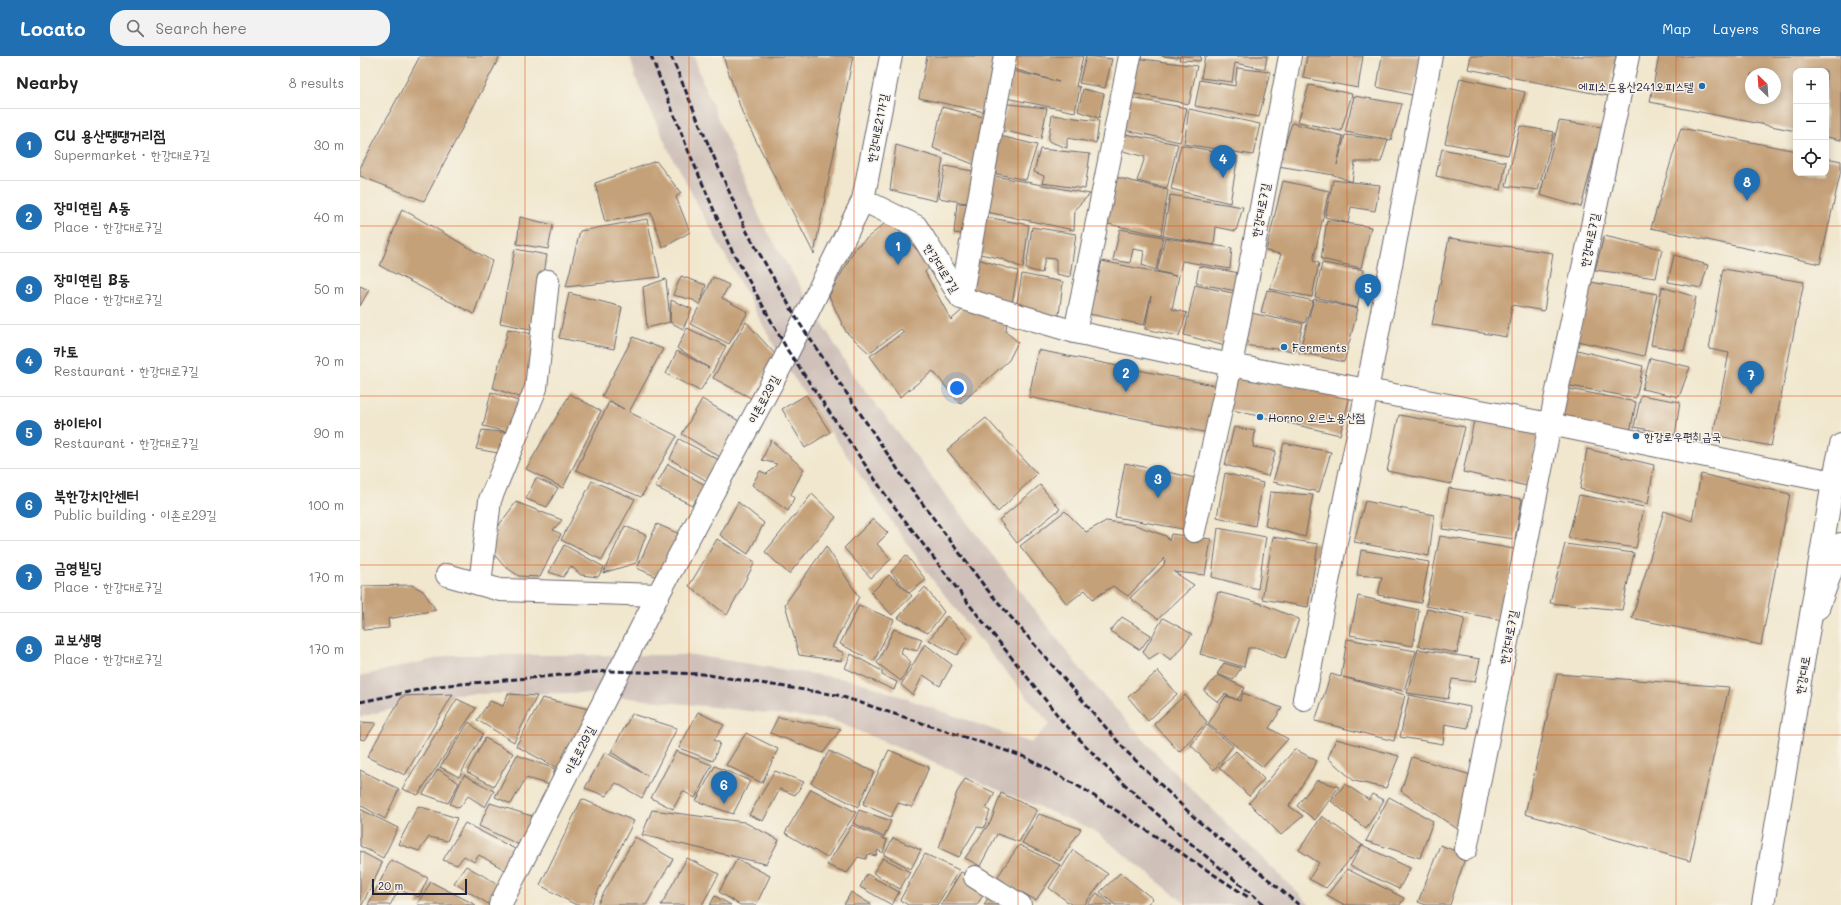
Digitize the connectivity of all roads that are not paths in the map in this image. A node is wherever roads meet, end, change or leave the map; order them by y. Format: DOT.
graph roads {
  1 [pos="891,56"];
  2 [pos="1005,56"];
  3 [pos="1130,56"];
  4 [pos="1290,56"];
  5 [pos="1431,56"];
  6 [pos="1628,56"];
  7 [pos="863,200"];
  8 [pos="548,281"];
  9 [pos="960,298"];
  10 [pos="1075,332"];
  11 [pos="1231,365"];
  12 [pos="1366,390"];
  13 [pos="1550,424"];
  14 [pos="1841,445"];
  15 [pos="1833,482"];
  16 [pos="1194,531"];
  17 [pos="1841,544"];
  18 [pos="447,574"];
  19 [pos="480,584"];
  20 [pos="658,595"];
  21 [pos="1809,634"];
  22 [pos="1304,699"];
  23 [pos="1466,849"];
  24 [pos="976,876"];
  25 [pos="500,905"];
  26 [pos="1020,905"];
  27 [pos="1763,905"];
  1 -- 7 [label="street, 한강대로21가길"];
  2 -- 9 [label="street, 한강대로7길"];
  3 -- 10 [label="street"];
  4 -- 11 [label="street, 한강대로7길"];
  5 -- 12 [label="street"];
  6 -- 13 [label="street, 한강대로7길"];
  7 -- 9 [label="street, 한강대로7길"];
  7 -- 20 [label="street, 이촌로29길"];
  8 -- 19 [label="street"];
  9 -- 10 [label="street, 한강대로7길"];
  10 -- 11 [label="street, 한강대로7길"];
  11 -- 12 [label="street, 한강대로7길"];
  11 -- 16 [label="street, 한강대로7길"];
  12 -- 13 [label="street, 한강대로7길"];
  12 -- 22 [label="street"];
  13 -- 15 [label="street, 한강대로7길"];
  13 -- 23 [label="street, 한강대로7길"];
  14 -- 15 [label="street, 한강대로"];
  15 -- 21 [label="street, 한강대로"];
  17 -- 21 [label="street"];
  18 -- 19 [label="street"];
  19 -- 20 [label="street"];
  20 -- 25 [label="street, 이촌로29길"];
  21 -- 27 [label="street, 한강대로"];
  24 -- 26 [label="street"];
}
